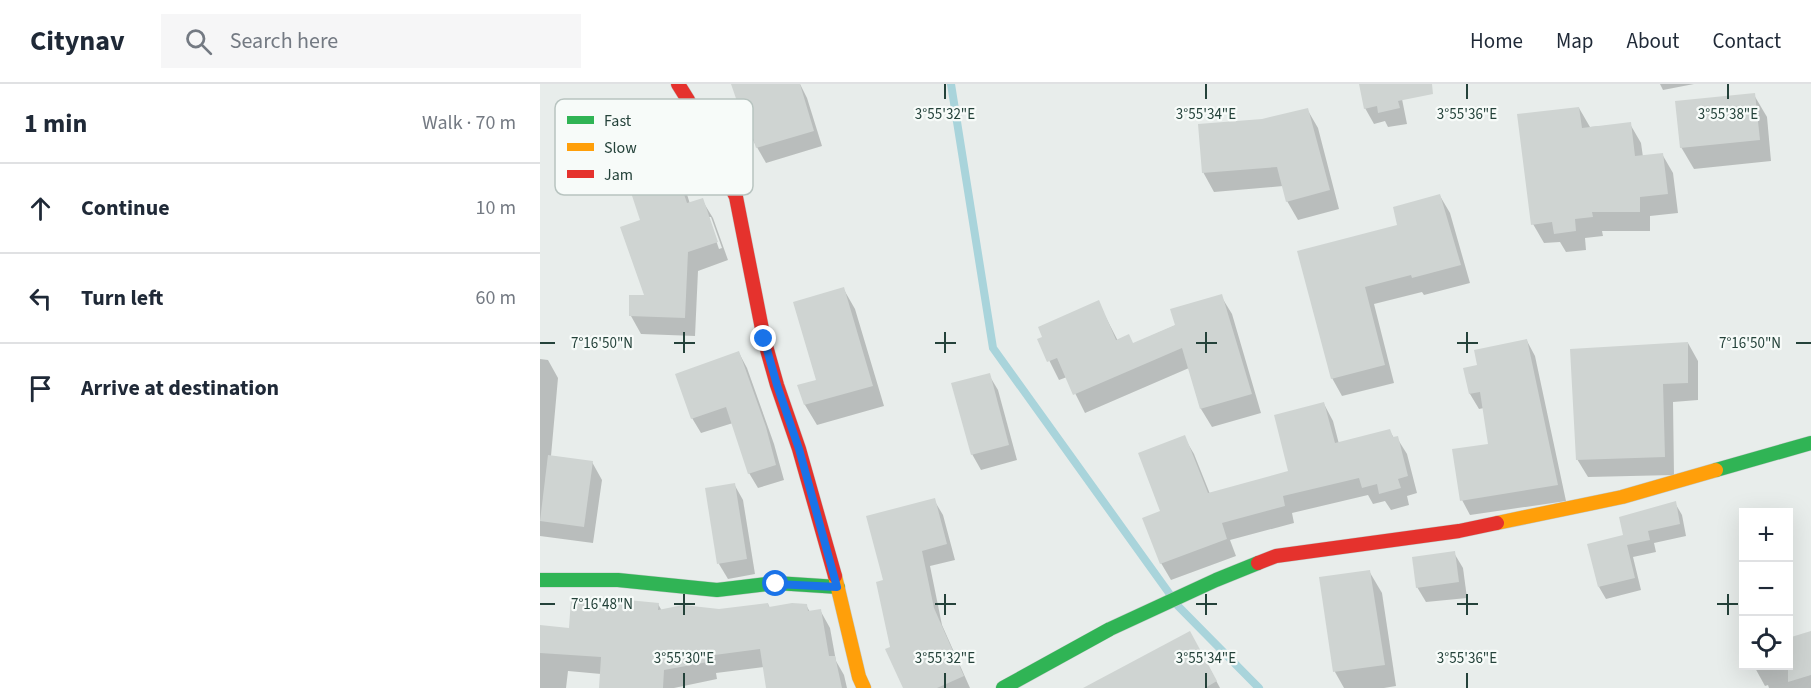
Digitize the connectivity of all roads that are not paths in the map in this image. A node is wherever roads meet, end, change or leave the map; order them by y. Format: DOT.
graph roads {
  1 [pos="678,84"];
  2 [pos="687,99"];
  3 [pos="735,195"];
  4 [pos="1811,443"];
  5 [pos="540,580"];
  6 [pos="837,587"];
  7 [pos="864,688"];
  8 [pos="1003,688"];
  1 -- 2 [label="street"];
  3 -- 6 [label="street"];
  4 -- 8 [label="street"];
  5 -- 6 [label="street"];
  6 -- 7 [label="street"];
}
